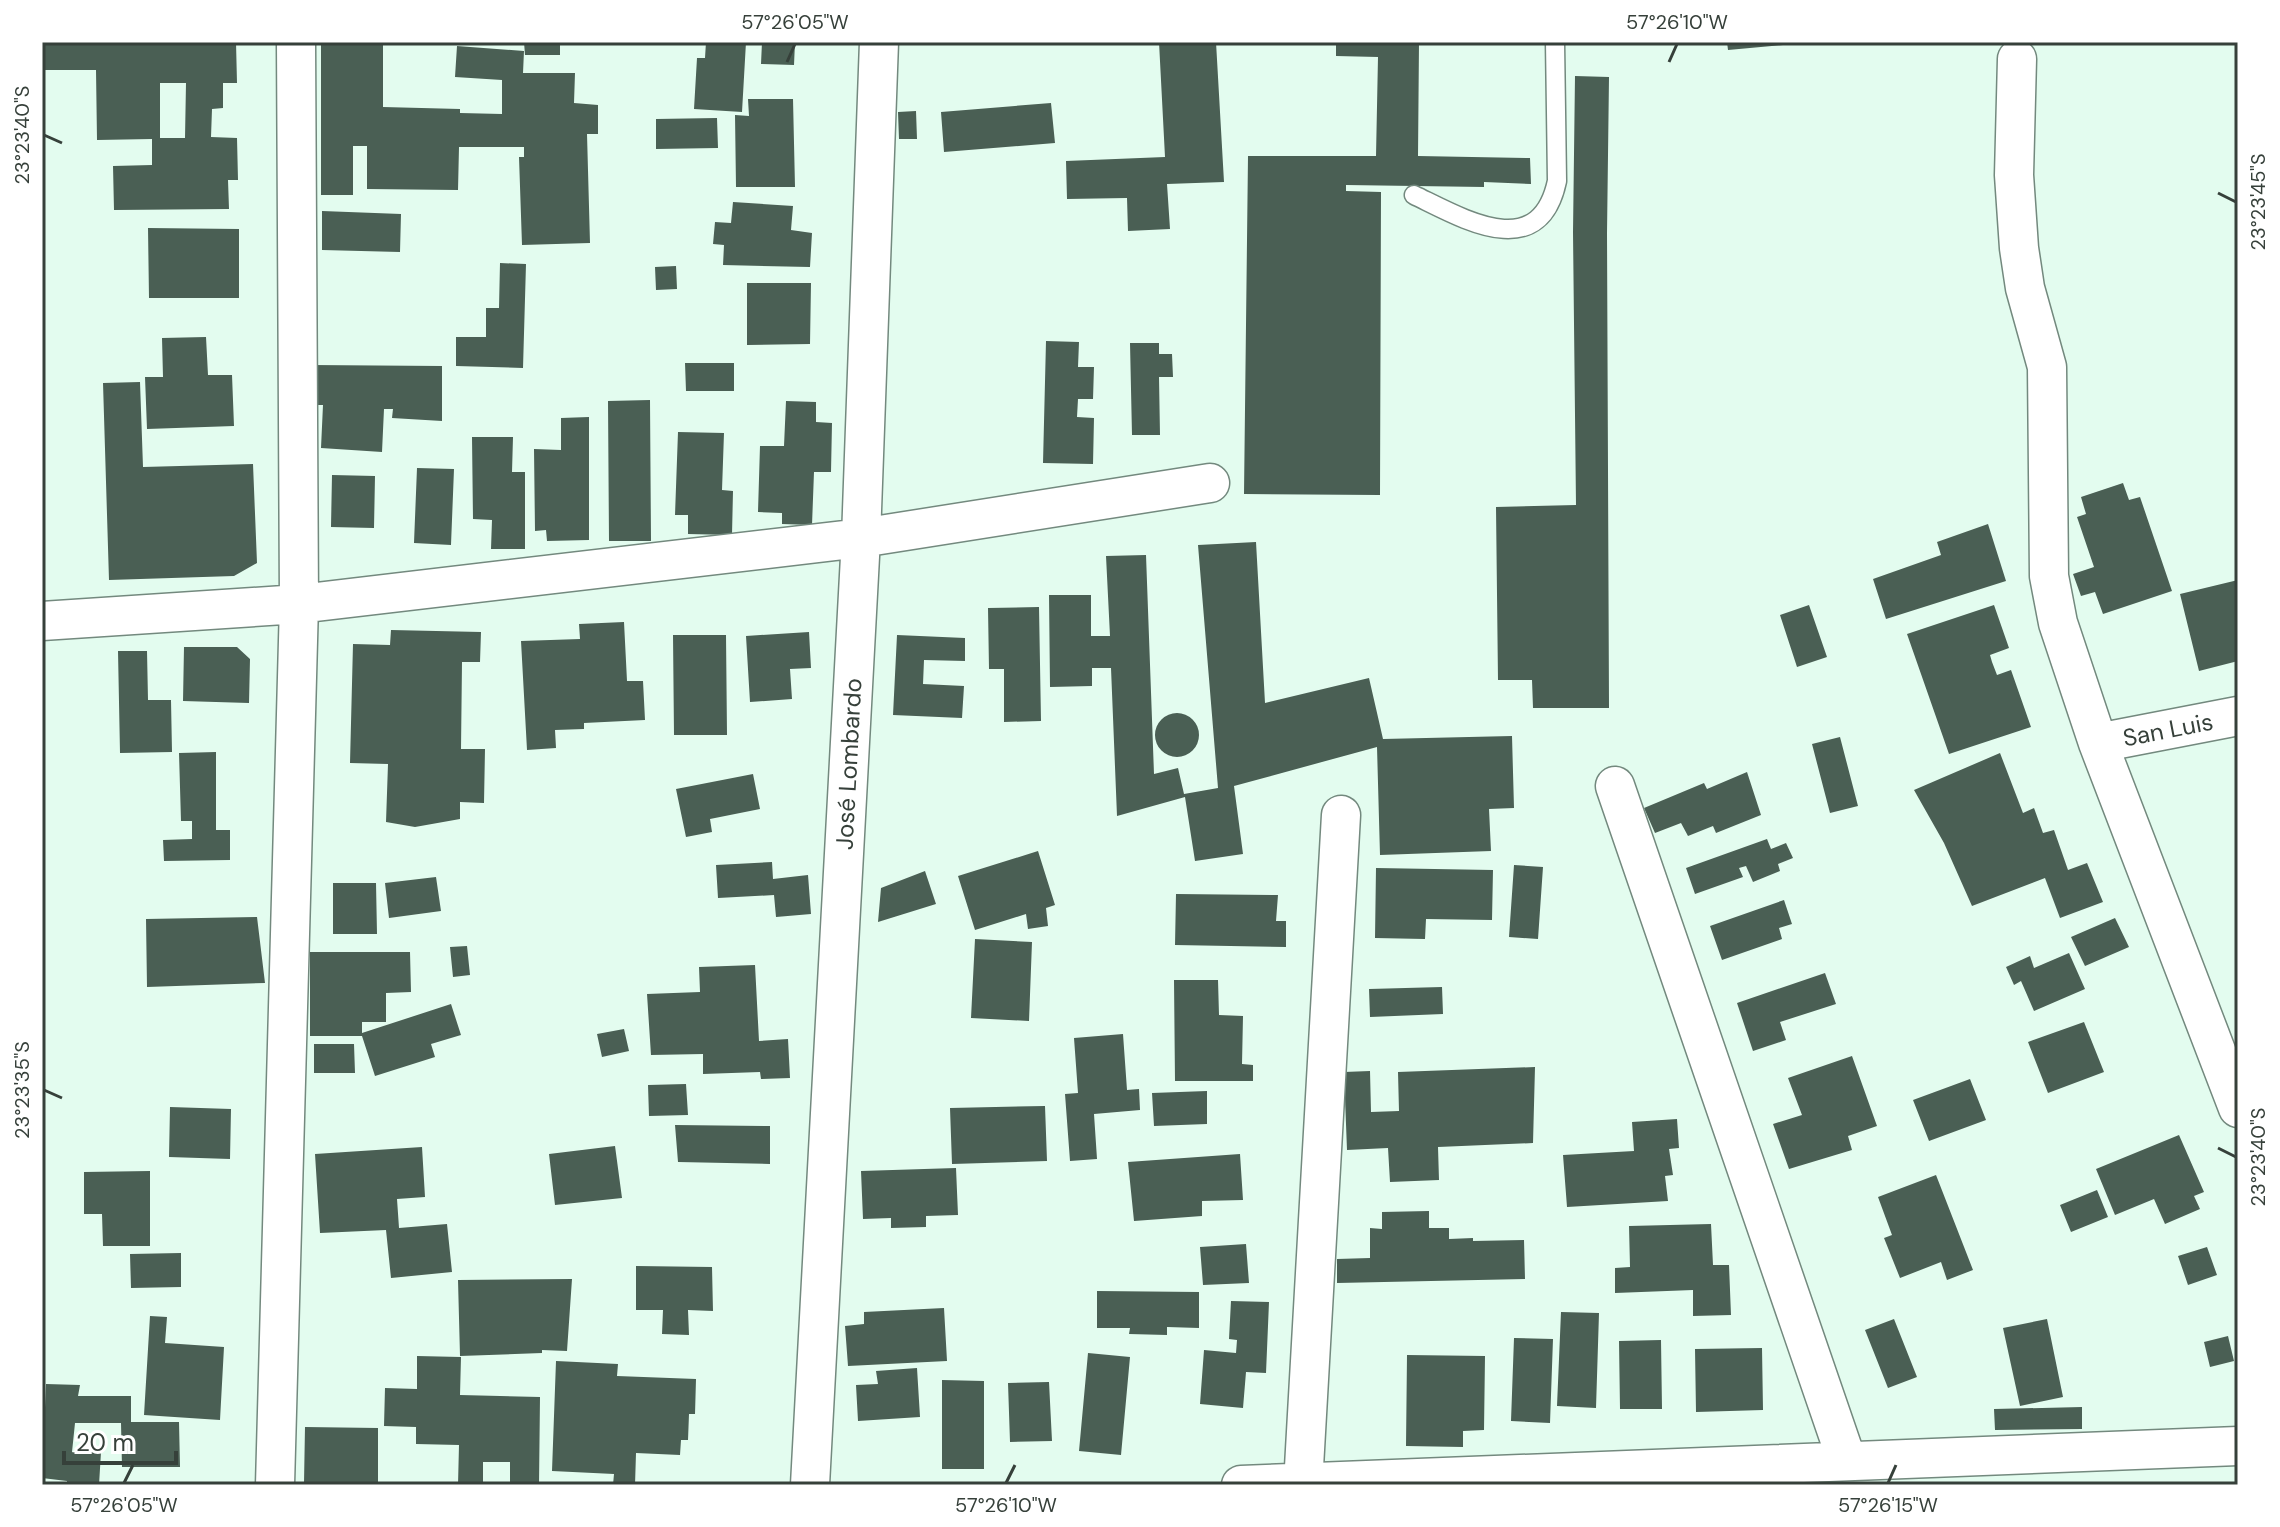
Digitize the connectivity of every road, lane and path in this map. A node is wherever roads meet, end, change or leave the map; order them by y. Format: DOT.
graph roads {
  1 [pos="296,42"];
  2 [pos="879,42"];
  3 [pos="1555,42"];
  4 [pos="2017,59"];
  5 [pos="1414,195"];
  6 [pos="1210,483"];
  7 [pos="861,538"];
  8 [pos="299,604"];
  9 [pos="42,621"];
  10 [pos="2238,716"];
  11 [pos="2098,743"];
  12 [pos="1615,786"];
  13 [pos="1341,815"];
  14 [pos="2238,1108"];
  15 [pos="2238,1446"];
  16 [pos="1847,1461"];
  17 [pos="1924,1472"];
  18 [pos="1303,1484"];
  19 [pos="275,1485"];
  20 [pos="810,1485"];
  21 [pos="1241,1485"];
  1 -- 8 [label="street"];
  2 -- 7 [label="street, José Lombardo"];
  3 -- 5 [label="lane"];
  4 -- 11 [label="street"];
  6 -- 7 [label="street"];
  7 -- 8 [label="street"];
  7 -- 20 [label="street, José Lombardo"];
  8 -- 9 [label="street"];
  8 -- 19 [label="street"];
  10 -- 11 [label="street, San Luis"];
  11 -- 14 [label="street"];
  12 -- 16 [label="street"];
  13 -- 18 [label="street"];
  15 -- 17 [label="street"];
  16 -- 17 [label="street"];
  16 -- 18 [label="street"];
  18 -- 21 [label="street"];
}
